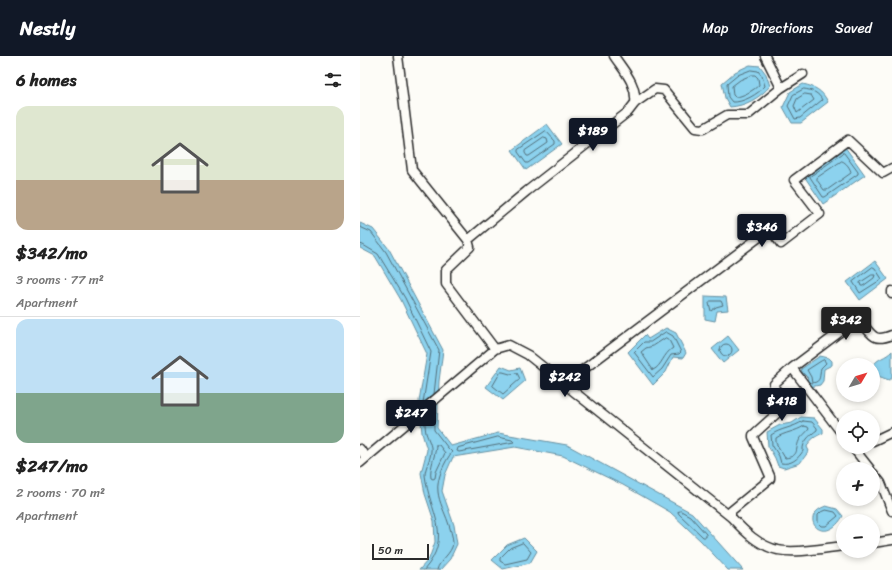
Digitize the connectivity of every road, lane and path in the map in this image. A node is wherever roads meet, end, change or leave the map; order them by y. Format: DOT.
graph roads {
  1 [pos="398,56"];
  2 [pos="614,56"];
  3 [pos="765,56"];
  4 [pos="803,74"];
  5 [pos="781,88"];
  6 [pos="636,103"];
  7 [pos="892,168"];
  8 [pos="468,240"];
  9 [pos="892,291"];
  10 [pos="892,294"];
  11 [pos="892,336"];
  12 [pos="495,349"];
  13 [pos="792,368"];
  14 [pos="564,384"];
  15 [pos="836,426"];
  16 [pos="892,432"];
  17 [pos="880,438"];
  18 [pos="360,449"];
  19 [pos="363,460"];
  20 [pos="880,482"];
  21 [pos="892,511"];
  22 [pos="731,517"];
  23 [pos="892,540"];
  24 [pos="880,541"];
  25 [pos="836,547"];
  1 -- 8 [label="street"];
  2 -- 6 [label="street"];
  3 -- 5 [label="street"];
  4 -- 5 [label="street"];
  5 -- 6 [label="street"];
  6 -- 8 [label="street"];
  7 -- 14 [label="street"];
  8 -- 12 [label="street"];
  9 -- 10 [label="street"];
  11 -- 13 [label="street"];
  12 -- 14 [label="street"];
  12 -- 19 [label="street"];
  13 -- 15 [label="street"];
  13 -- 22 [label="street"];
  14 -- 22 [label="street"];
  16 -- 17 [label="street"];
  18 -- 19 [label="street"];
  20 -- 21 [label="street"];
  22 -- 25 [label="street"];
  23 -- 24 [label="street"];
}
